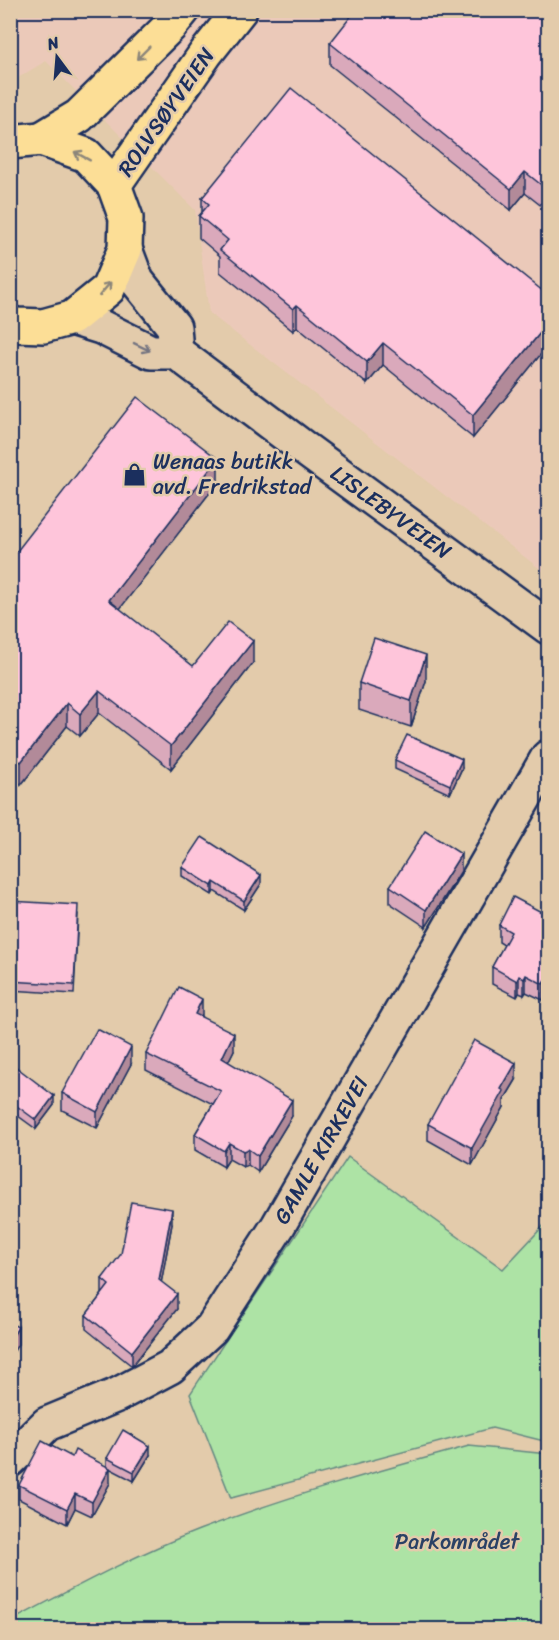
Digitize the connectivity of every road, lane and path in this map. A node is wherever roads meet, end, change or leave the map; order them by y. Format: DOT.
graph roads {
  1 [pos="183,10"];
  2 [pos="240,10"];
  3 [pos="26,141"];
  4 [pos="114,185"];
  5 [pos="125,249"];
  6 [pos="72,318"];
  7 [pos="12,325"];
  8 [pos="176,352"];
  9 [pos="549,627"];
  10 [pos="549,757"];
  11 [pos="10,1460"];
  1 -- 3 [label="main road, ROLVSØYVEIEN, one-way"];
  2 -- 4 [label="main road, ROLVSØYVEIEN"];
  4 -- 3 [label="main road, one-way"];
  4 -- 5 [label="main road"];
  6 -- 5 [label="main road, one-way"];
  5 -- 8 [label="street"];
  6 -- 7 [label="main road"];
  6 -- 8 [label="street, one-way"];
  8 -- 9 [label="street, LISLEBYVEIEN"];
  10 -- 11 [label="street, GAMLE KIRKEVEI"];
}
